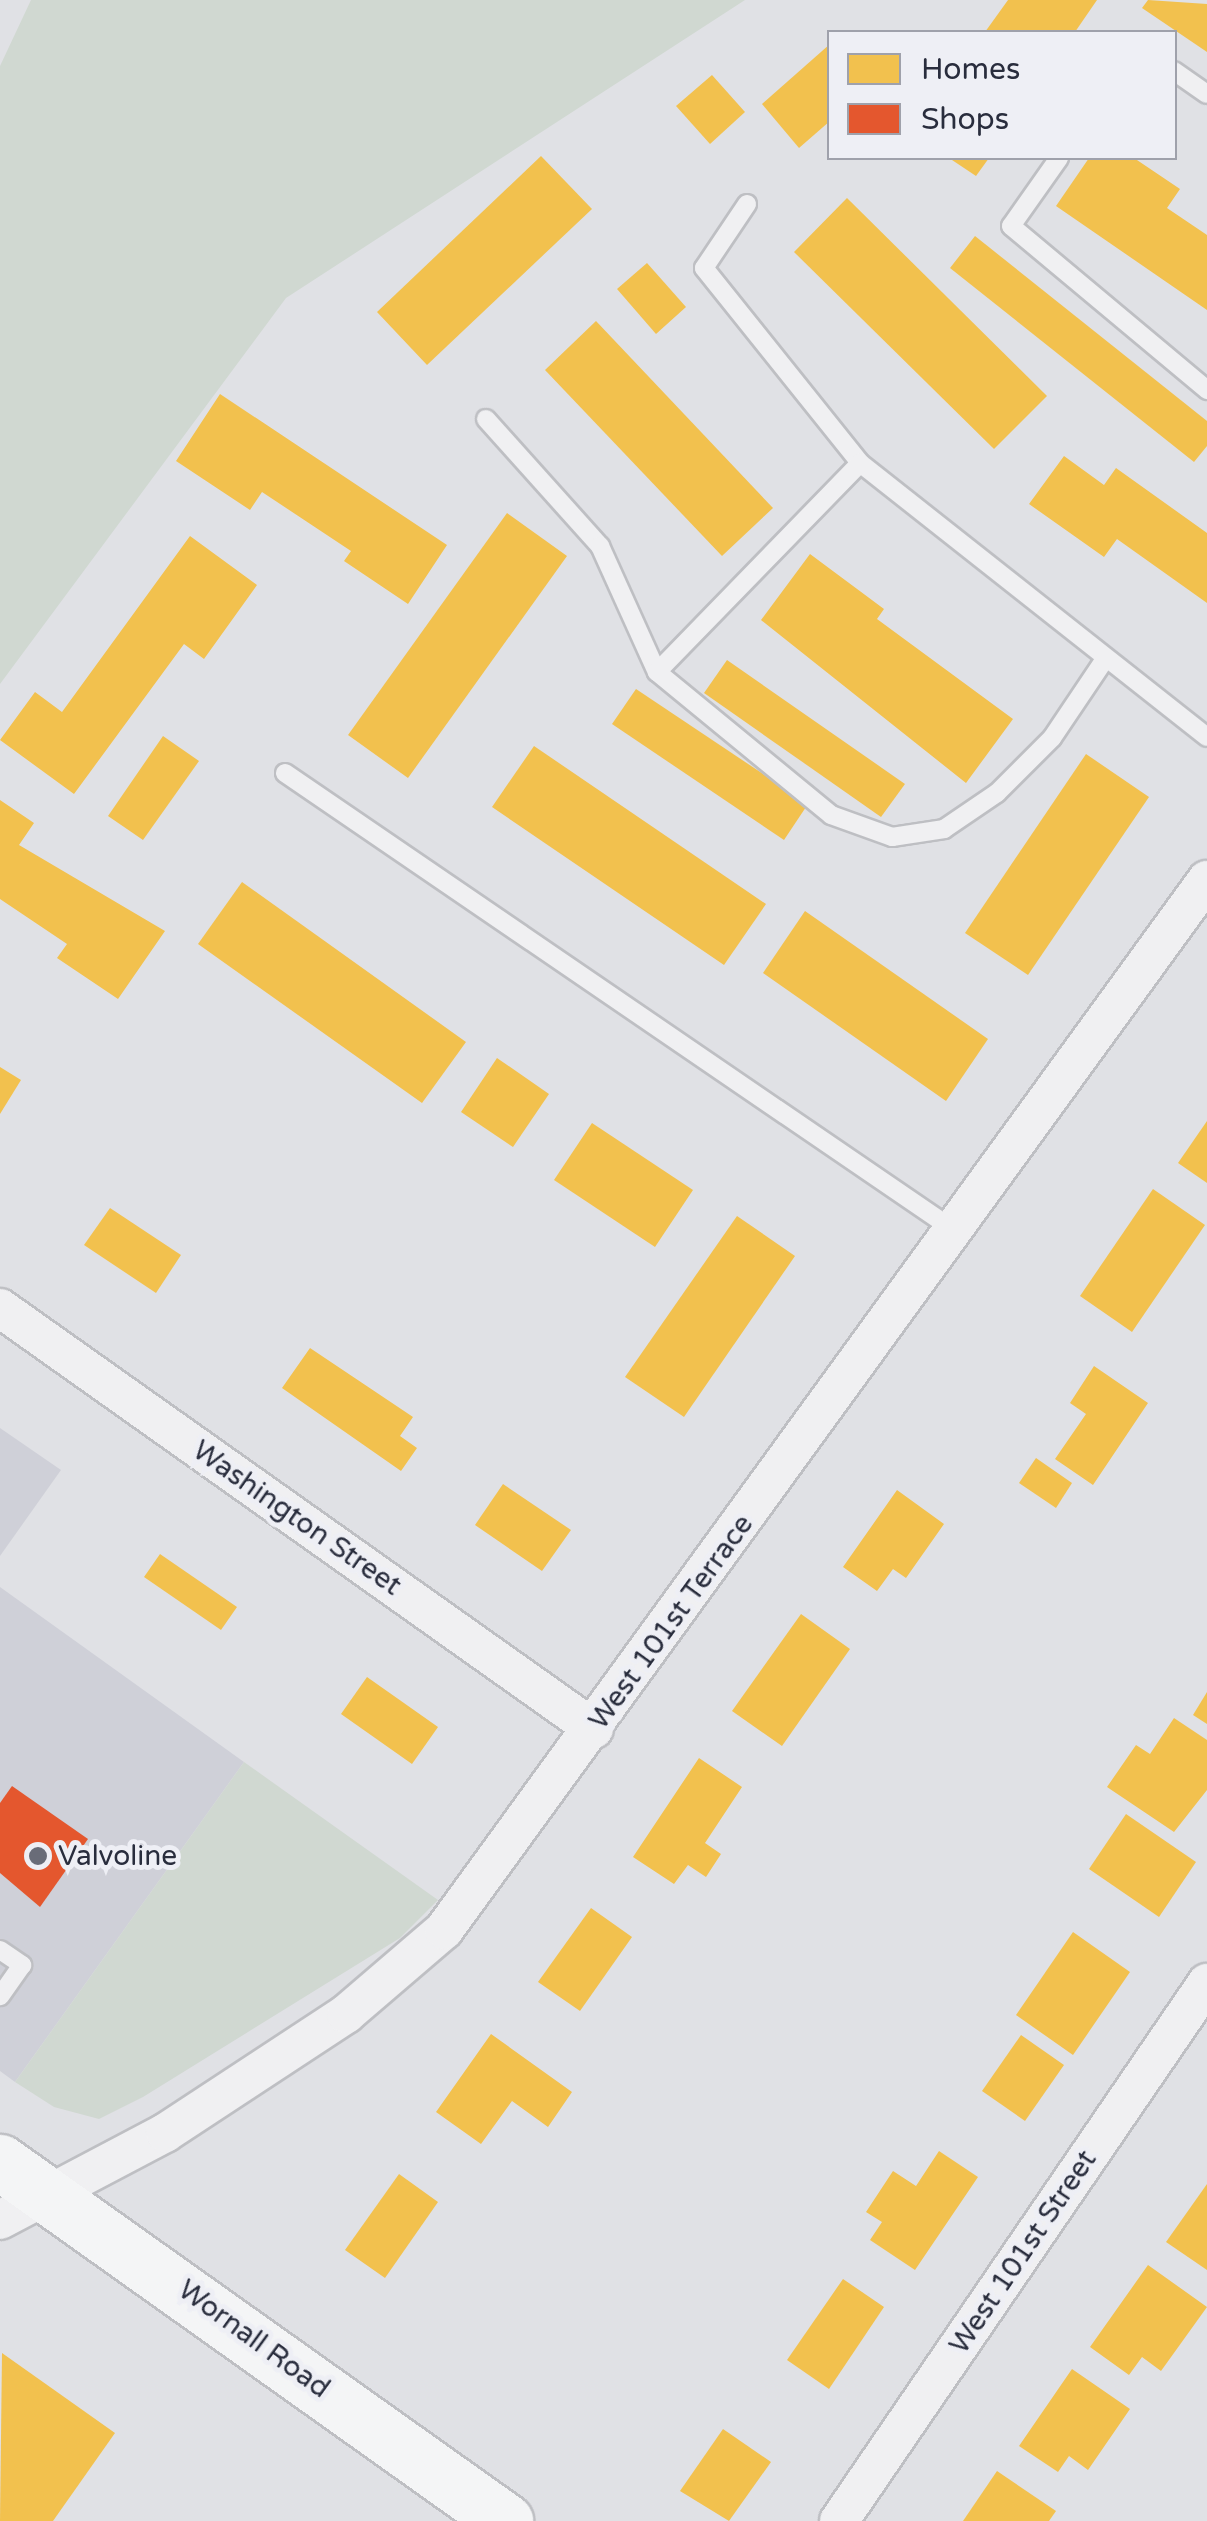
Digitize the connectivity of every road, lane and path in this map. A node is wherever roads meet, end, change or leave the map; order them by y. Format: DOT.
graph roads {
  1 [pos="1177,73"];
  2 [pos="1207,94"];
  3 [pos="1058,160"];
  4 [pos="747,204"];
  5 [pos="1207,390"];
  6 [pos="486,419"];
  7 [pos="860,463"];
  8 [pos="1103,662"];
  9 [pos="657,672"];
  10 [pos="1207,737"];
  11 [pos="285,773"];
  12 [pos="1207,880"];
  13 [pos="954,1230"];
  14 [pos="0,1308"];
  15 [pos="594,1729"];
  16 [pos="0,1950"];
  17 [pos="1207,1982"];
  18 [pos="0,1996"];
  19 [pos="0,2162"];
  20 [pos="53,2195"];
  21 [pos="0,2220"];
  22 [pos="504,2521"];
  23 [pos="840,2521"];
  1 -- 2 [label="lane"];
  3 -- 5 [label="lane"];
  4 -- 7 [label="lane"];
  6 -- 9 [label="lane"];
  7 -- 8 [label="lane"];
  7 -- 9 [label="lane"];
  8 -- 9 [label="lane"];
  8 -- 10 [label="lane"];
  11 -- 13 [label="lane"];
  12 -- 13 [label="street, West 101st Terrace"];
  13 -- 15 [label="street, West 101st Terrace"];
  14 -- 15 [label="street, Washington Street"];
  15 -- 20 [label="street, West 101st Terrace"];
  16 -- 18 [label="lane"];
  17 -- 23 [label="street, West 101st Street"];
  19 -- 20 [label="main road, Wornall Road"];
  20 -- 21 [label="street, West 101st Terrace"];
  20 -- 22 [label="main road, Wornall Road"];
}
